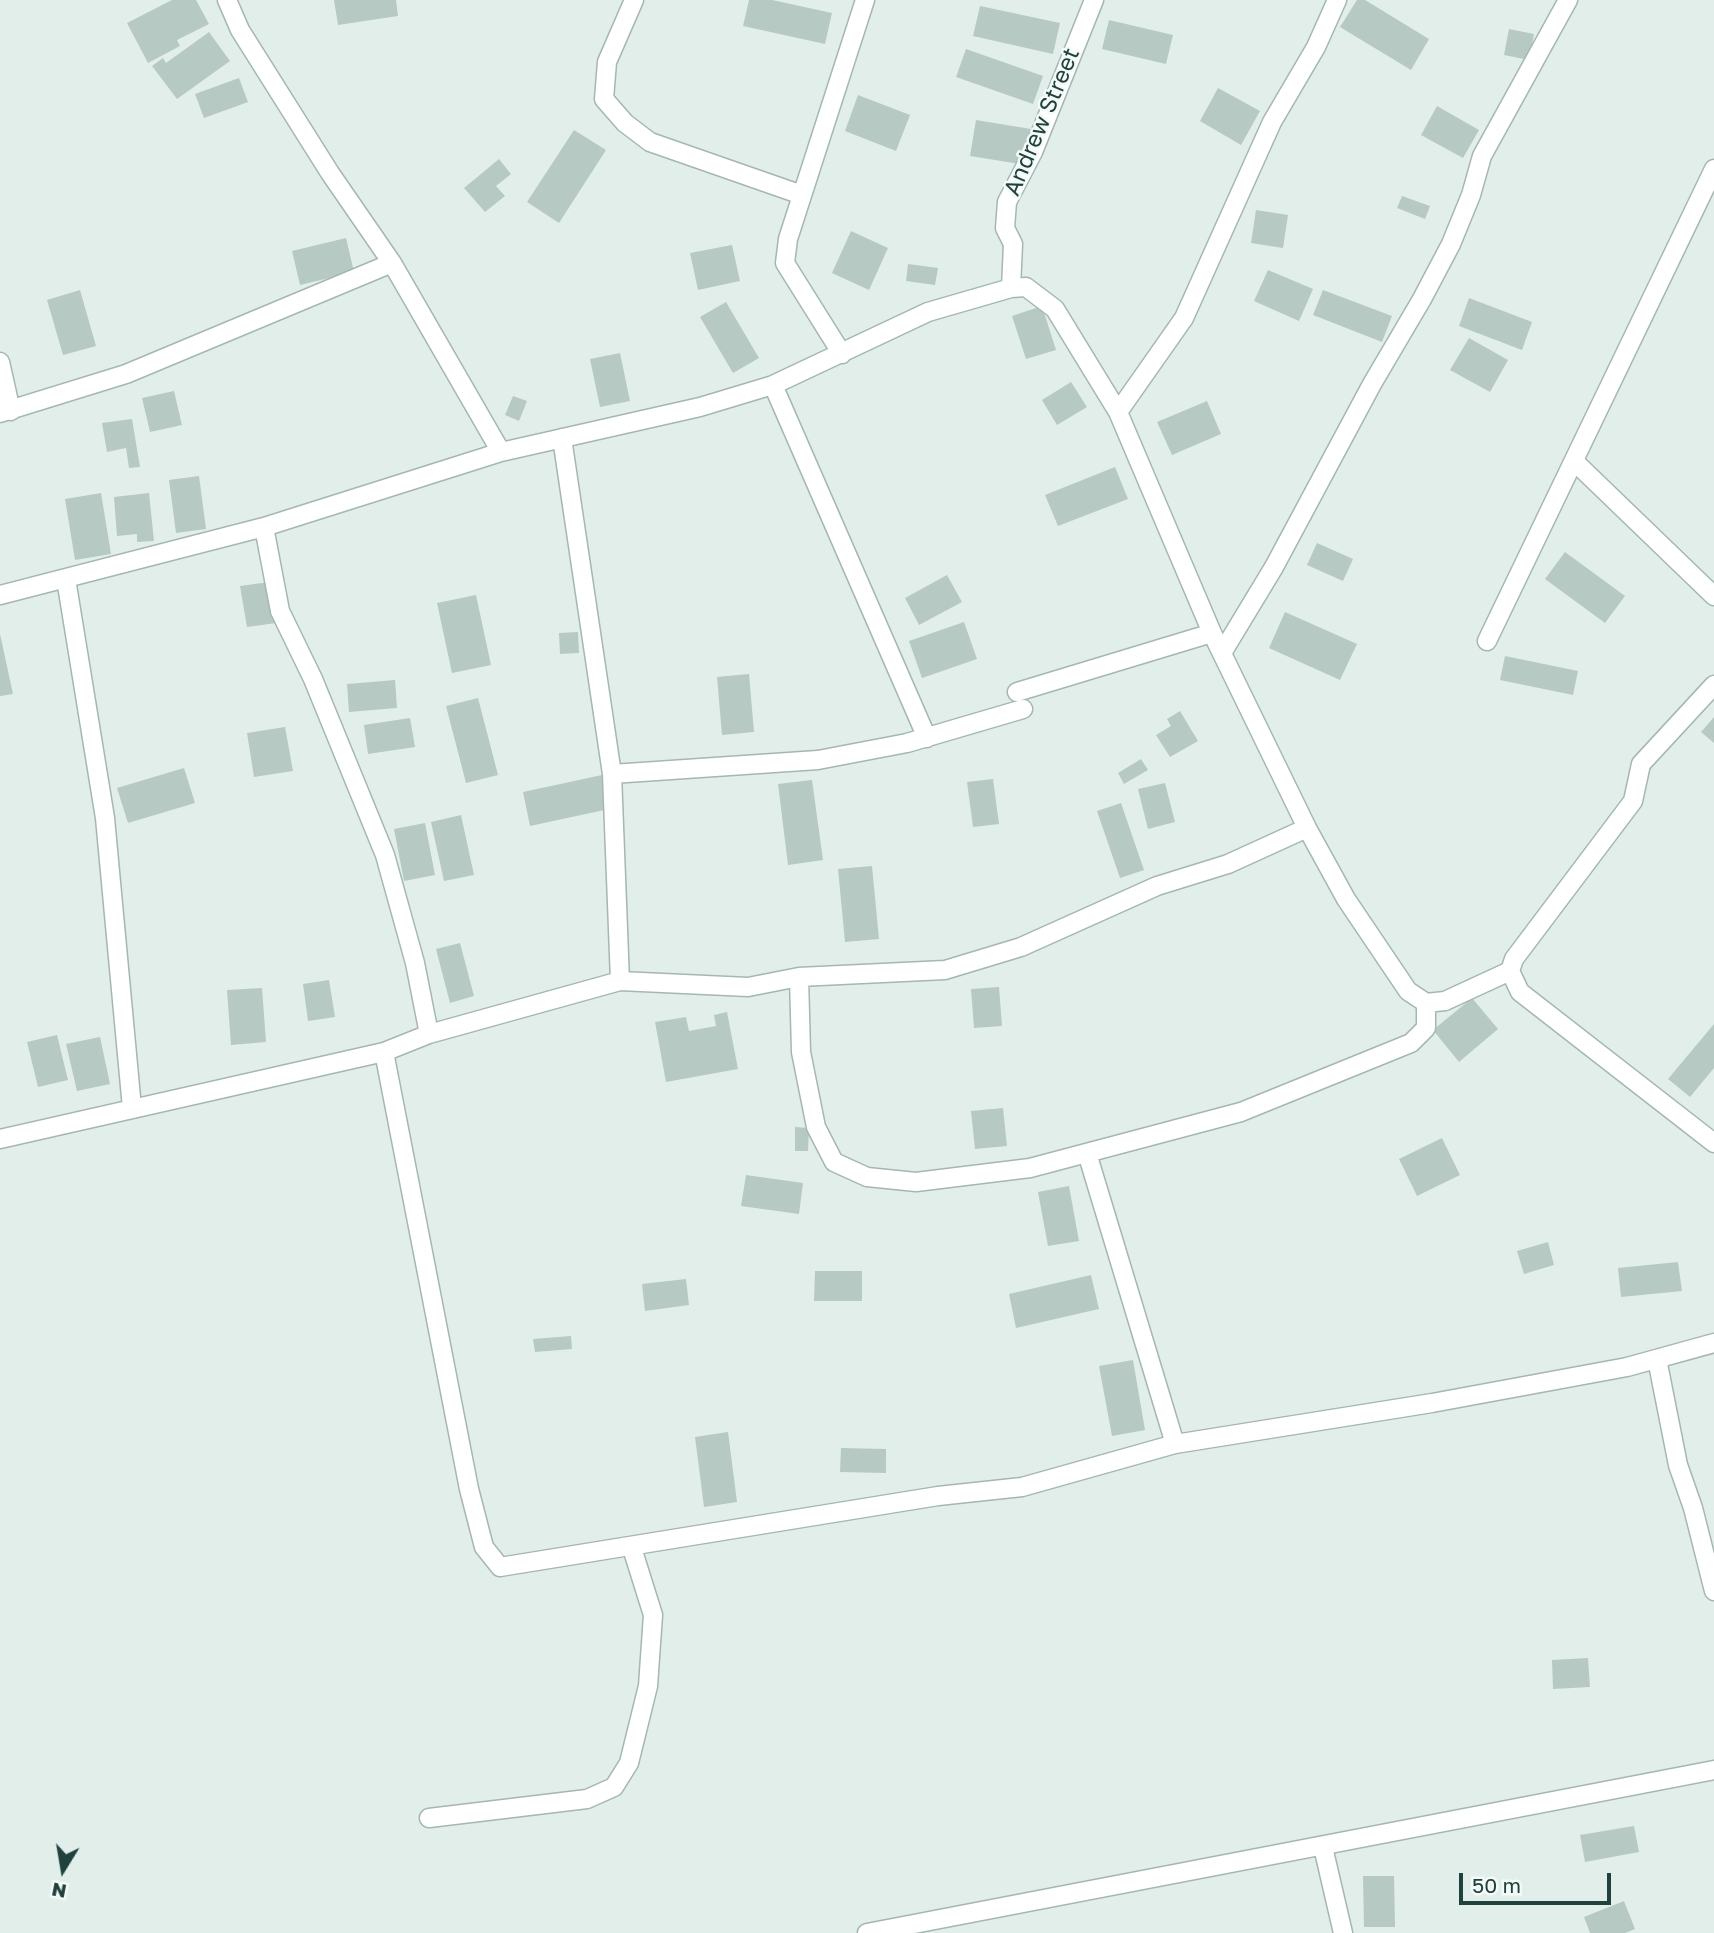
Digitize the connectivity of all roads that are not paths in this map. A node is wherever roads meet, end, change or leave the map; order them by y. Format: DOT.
graph roads {
  1 [pos="227,0"];
  2 [pos="634,0"];
  3 [pos="865,0"];
  4 [pos="1094,0"];
  5 [pos="1337,0"];
  6 [pos="1567,0"];
  7 [pos="1714,169"];
  8 [pos="802,195"];
  9 [pos="392,263"];
  10 [pos="1011,288"];
  11 [pos="842,354"];
  12 [pos="0,362"];
  13 [pos="773,385"];
  14 [pos="5,412"];
  15 [pos="1118,412"];
  16 [pos="562,438"];
  17 [pos="501,452"];
  18 [pos="1575,462"];
  19 [pos="264,527"];
  20 [pos="66,579"];
  21 [pos="0,595"];
  22 [pos="1714,596"];
  23 [pos="1212,633"];
  24 [pos="1487,641"];
  25 [pos="1222,653"];
  26 [pos="1714,685"];
  27 [pos="927,738"];
  28 [pos="612,774"];
  29 [pos="1307,828"];
  30 [pos="1510,971"];
  31 [pos="799,978"];
  32 [pos="620,981"];
  33 [pos="1426,1003"];
  34 [pos="429,1034"];
  35 [pos="384,1052"];
  36 [pos="132,1108"];
  37 [pos="0,1139"];
  38 [pos="1714,1143"];
  39 [pos="1087,1153"];
  40 [pos="1714,1343"];
  41 [pos="1657,1359"];
  42 [pos="1175,1444"];
  43 [pos="632,1548"];
  44 [pos="1714,1591"];
  45 [pos="1714,1770"];
  46 [pos="429,1818"];
  47 [pos="1323,1847"];
  48 [pos="867,1933"];
  49 [pos="1343,1933"];
  1 -- 9 [label="street"];
  2 -- 8 [label="street"];
  3 -- 8 [label="street"];
  4 -- 10 [label="street, Andrew Street"];
  5 -- 15 [label="street"];
  6 -- 25 [label="street"];
  7 -- 18 [label="street"];
  8 -- 11 [label="street"];
  9 -- 14 [label="street"];
  9 -- 17 [label="street"];
  10 -- 11 [label="street"];
  10 -- 15 [label="street"];
  11 -- 13 [label="street"];
  12 -- 14 [label="street"];
  13 -- 16 [label="street"];
  13 -- 27 [label="street"];
  15 -- 23 [label="street"];
  16 -- 17 [label="street"];
  16 -- 28 [label="street"];
  17 -- 19 [label="street"];
  18 -- 22 [label="street"];
  18 -- 24 [label="street"];
  19 -- 20 [label="street"];
  19 -- 34 [label="street"];
  20 -- 21 [label="street"];
  20 -- 36 [label="street"];
  23 -- 25 [label="street"];
  23 -- 27 [label="street"];
  25 -- 29 [label="street"];
  26 -- 30 [label="street"];
  27 -- 28 [label="street"];
  28 -- 32 [label="street"];
  29 -- 31 [label="street"];
  29 -- 33 [label="street"];
  30 -- 33 [label="street"];
  30 -- 38 [label="street"];
  31 -- 32 [label="street"];
  31 -- 39 [label="street"];
  32 -- 34 [label="street"];
  33 -- 39 [label="street"];
  34 -- 35 [label="street"];
  35 -- 36 [label="street"];
  35 -- 43 [label="street"];
  36 -- 37 [label="street"];
  39 -- 42 [label="street"];
  40 -- 41 [label="street"];
  41 -- 42 [label="street"];
  41 -- 44 [label="street"];
  42 -- 43 [label="street"];
  43 -- 46 [label="street"];
  45 -- 47 [label="street"];
  47 -- 48 [label="street"];
  47 -- 49 [label="street"];
}
